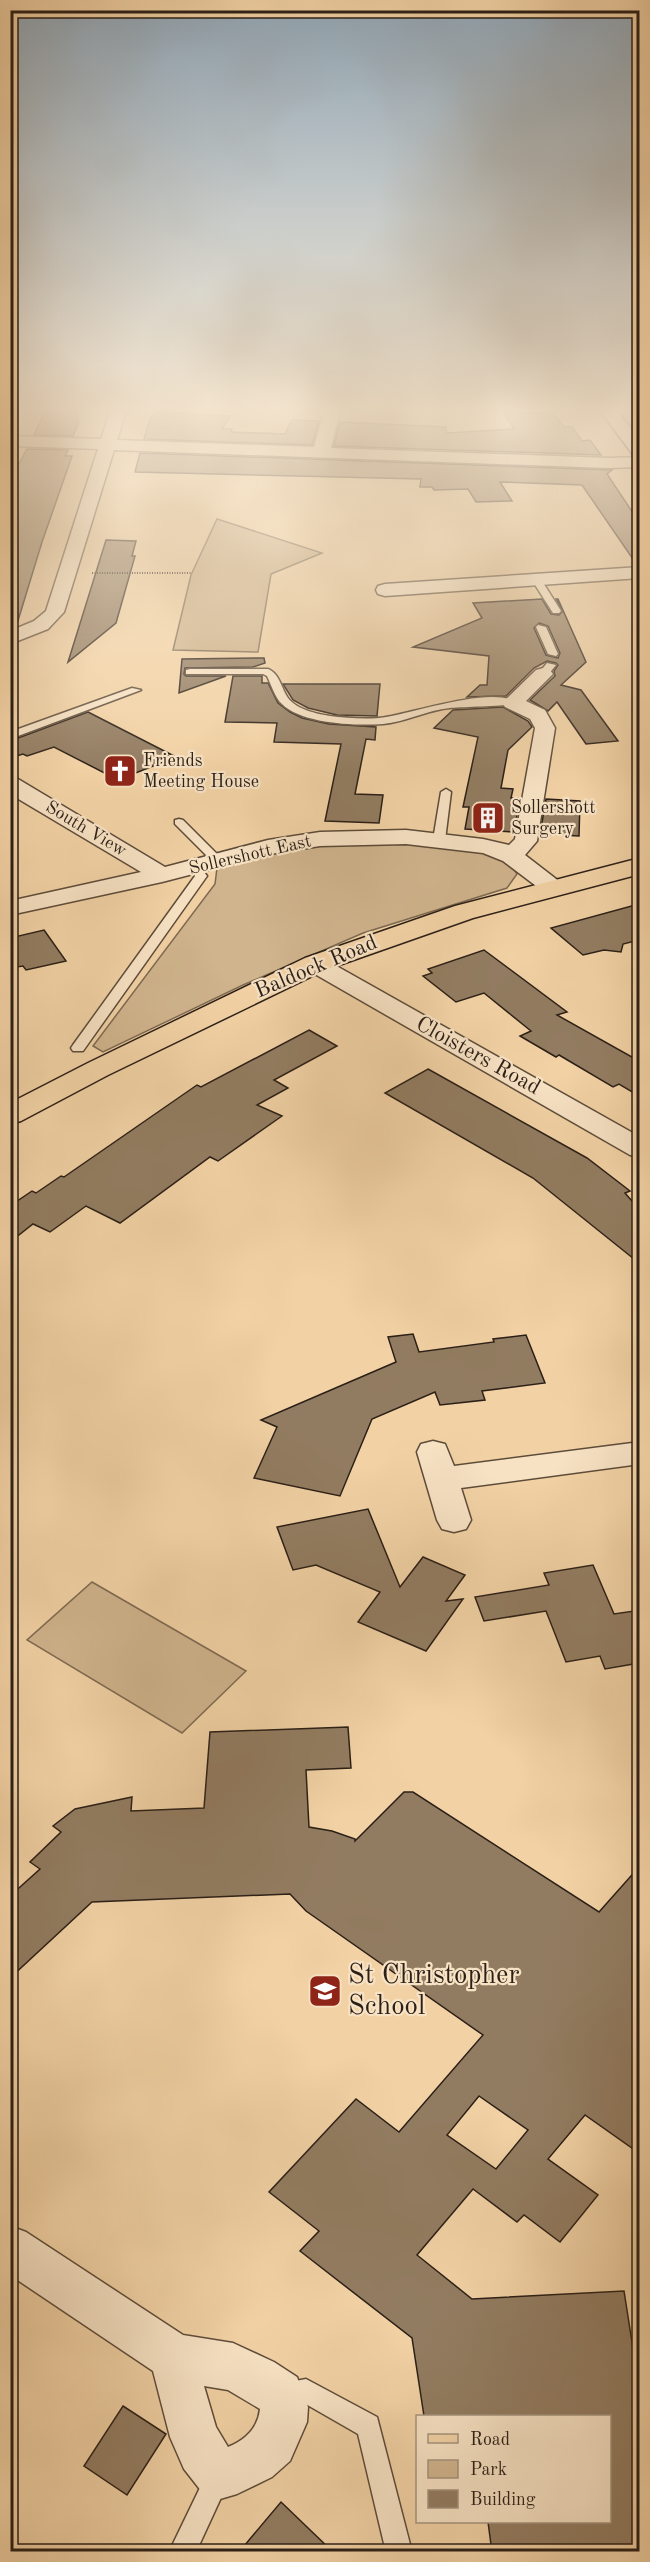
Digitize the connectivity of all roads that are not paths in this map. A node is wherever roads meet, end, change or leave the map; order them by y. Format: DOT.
graph roads {
  1 [pos="78,532"];
  2 [pos="639,573"];
  3 [pos="537,580"];
  4 [pos="385,590"];
  5 [pos="556,611"];
  6 [pos="541,627"];
  7 [pos="10,638"];
  8 [pos="549,664"];
  9 [pos="190,672"];
  10 [pos="136,690"];
  11 [pos="512,703"];
  12 [pos="10,736"];
  13 [pos="10,784"];
  14 [pos="446,792"];
  15 [pos="179,822"];
  16 [pos="439,840"];
  17 [pos="511,856"];
  18 [pos="218,861"];
  19 [pos="639,866"];
  20 [pos="195,867"];
  21 [pos="162,875"];
  22 [pos="552,887"];
  23 [pos="10,908"];
  24 [pos="315,964"];
  25 [pos="78,1048"];
  26 [pos="10,1115"];
  27 [pos="639,1149"];
  28 [pos="639,1453"];
  29 [pos="454,1520"];
  30 [pos="10,2248"];
  31 [pos="175,2357"];
  32 [pos="280,2394"];
  33 [pos="220,2474"];
  34 [pos="182,2552"];
  35 [pos="399,2552"];
  1 -- 7 [label="street"];
  2 -- 3 [label="street"];
  3 -- 4 [label="street"];
  3 -- 5 [label="lane"];
  6 -- 8 [label="lane"];
  8 -- 11 [label="street"];
  9 -- 11 [label="lane"];
  10 -- 12 [label="lane"];
  11 -- 17 [label="street"];
  13 -- 21 [label="street, South View"];
  14 -- 16 [label="lane"];
  15 -- 18 [label="lane"];
  16 -- 17 [label="street, Sollershott East"];
  16 -- 18 [label="street, Sollershott East"];
  17 -- 22 [label="street, Sollershott East"];
  18 -- 20 [label="street, Sollershott East"];
  19 -- 22 [label="main road, Baldock Road"];
  20 -- 21 [label="street, Sollershott East"];
  20 -- 25 [label="lane"];
  21 -- 23 [label="street, Sollershott East"];
  22 -- 24 [label="main road, Baldock Road"];
  24 -- 26 [label="main road, Baldock Road"];
  24 -- 27 [label="street, Cloisters Road"];
  28 -- 29 [label="street"];
  30 -- 31 [label="street"];
  31 -- 32 [label="street"];
  31 -- 33 [label="street"];
  32 -- 33 [label="street"];
  32 -- 35 [label="lane"];
  33 -- 34 [label="lane"];
}
